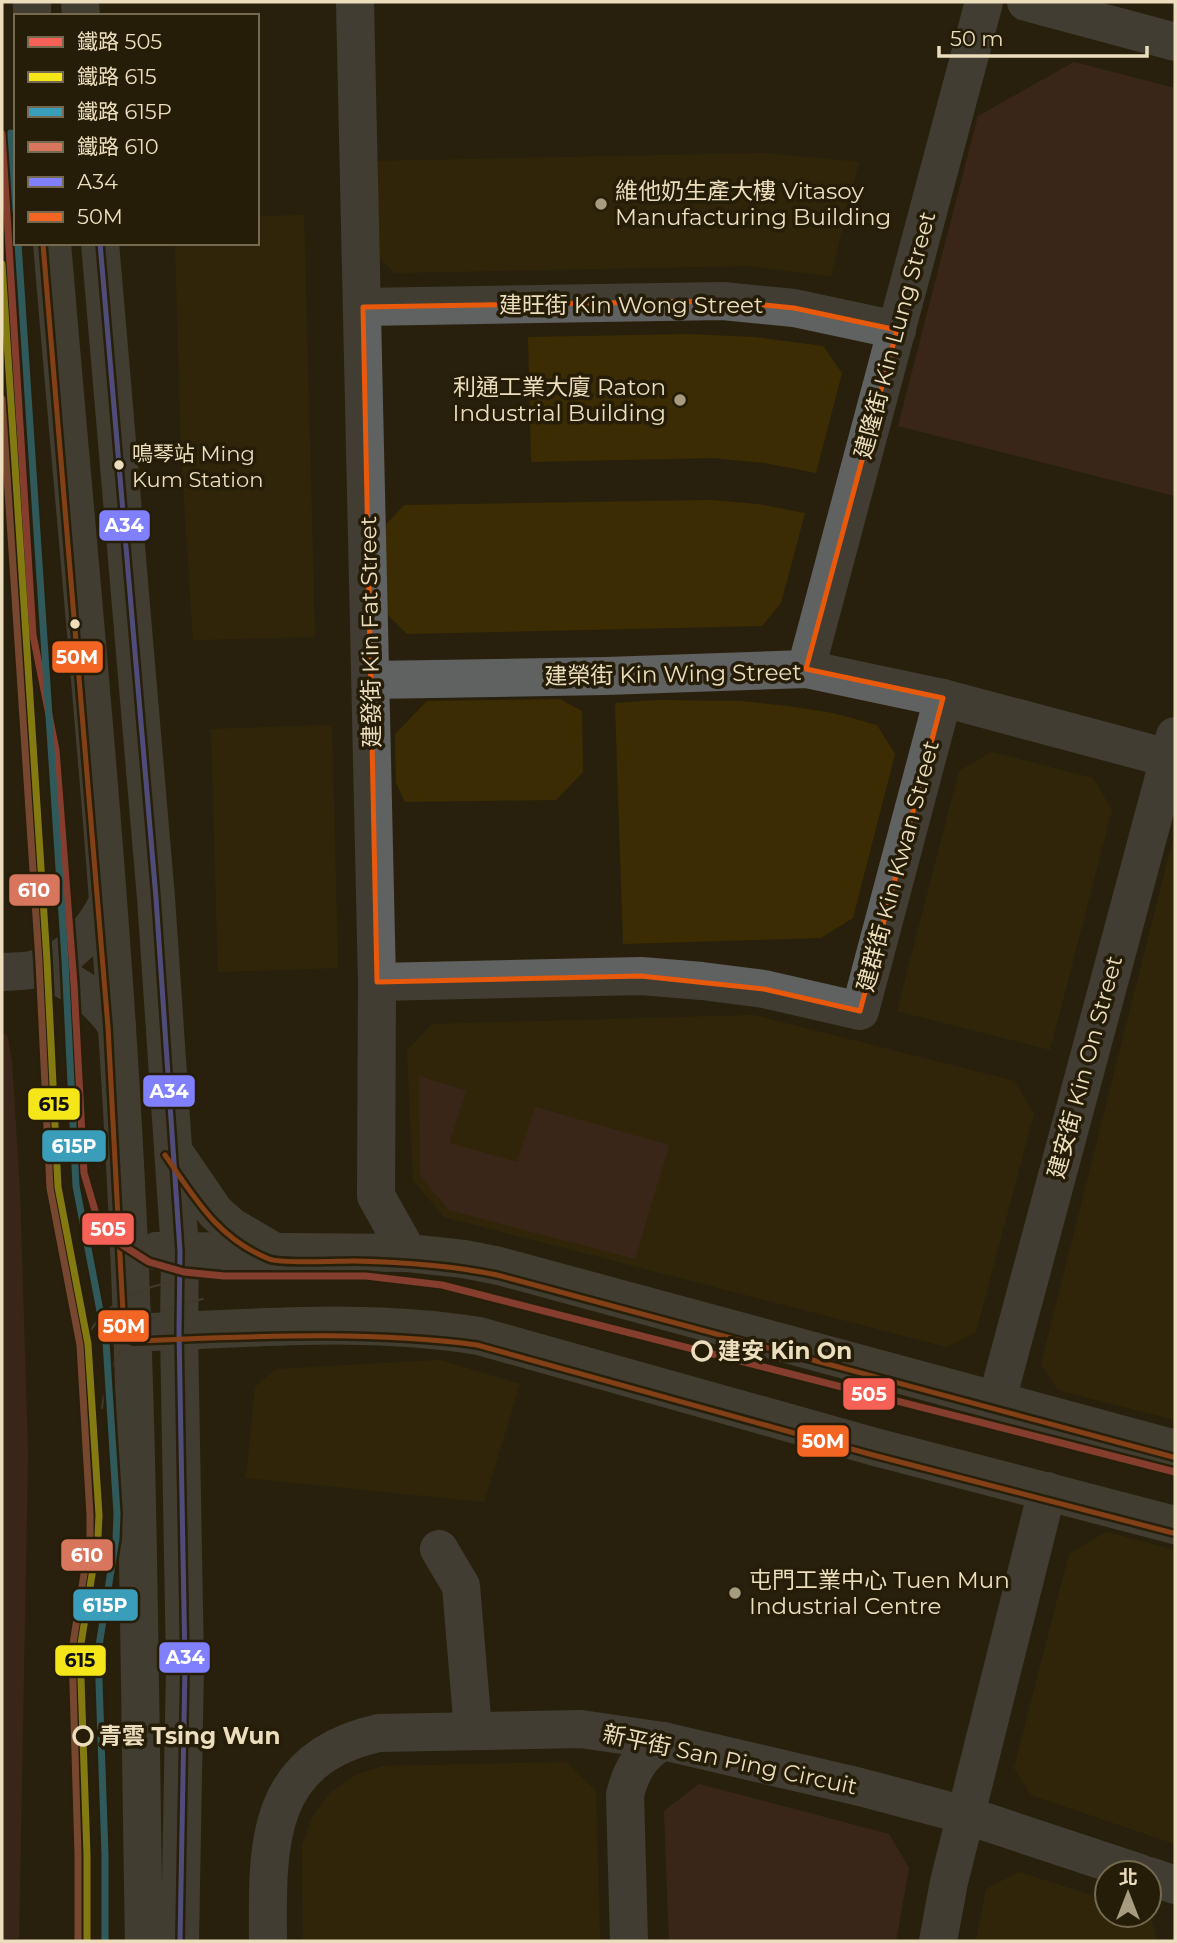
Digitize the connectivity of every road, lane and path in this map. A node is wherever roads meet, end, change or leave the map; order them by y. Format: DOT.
graph roads {
  1 [pos="355,2"];
  2 [pos="984,2"];
  3 [pos="1027,2"];
  4 [pos="1175,42"];
  5 [pos="51,245"];
  6 [pos="100,245"];
  7 [pos="363,307"];
  8 [pos="897,330"];
  9 [pos="806,669"];
  10 [pos="370,680"];
  11 [pos="943,698"];
  12 [pos="1173,751"];
  13 [pos="108,902"];
  14 [pos="19,971"];
  15 [pos="377,982"];
  16 [pos="117,1026"];
  17 [pos="172,1150"];
  18 [pos="129,1251"];
  19 [pos="180,1251"];
  20 [pos="273,1251"];
  21 [pos="408,1254"];
  22 [pos="179,1331"];
  23 [pos="133,1332"];
  24 [pos="997,1400"];
  25 [pos="1175,1449"];
  26 [pos="1047,1490"];
  27 [pos="1175,1525"];
  28 [pos="439,1549"];
  29 [pos="473,1730"];
  30 [pos="663,1741"];
  31 [pos="965,1815"];
  32 [pos="1098,1859"];
  33 [pos="144,1941"];
  34 [pos="180,1941"];
  35 [pos="268,1941"];
  36 [pos="629,1941"];
  37 [pos="938,1941"];
  1 -- 7 [label="street, 建發街 Kin Fat Street"];
  2 -- 8 [label="street, 建隆街 Kin Lung Street"];
  3 -- 4 [label="street"];
  5 -- 13 [label="main road"];
  6 -- 17 [label="main road"];
  7 -- 8 [label="street, 建旺街 Kin Wong Street"];
  7 -- 10 [label="street, 建發街 Kin Fat Street"];
  8 -- 9 [label="street, 建隆街 Kin Lung Street"];
  9 -- 10 [label="street, 建榮街 Kin Wing Street"];
  9 -- 11 [label="street, 建榮街 Kin Wing Street"];
  10 -- 15 [label="street, 建發街 Kin Fat Street"];
  11 -- 12 [label="street, 建榮街 Kin Wing Street"];
  11 -- 15 [label="street, 建群街 Kin Kwan Street"];
  12 -- 24 [label="street, 建安街 Kin On Street"];
  13 -- 14 [label="street"];
  13 -- 16 [label="main road"];
  14 -- 16 [label="street"];
  15 -- 21 [label="street, 建發街 Kin Fat Street"];
  16 -- 18 [label="main road"];
  17 -- 19 [label="main road"];
  17 -- 20 [label="main road"];
  18 -- 19 [label="main road"];
  18 -- 23 [label="main road"];
  19 -- 20 [label="main road"];
  19 -- 22 [label="main road"];
  20 -- 21 [label="main road"];
  21 -- 24 [label="main road"];
  22 -- 23 [label="main road"];
  22 -- 26 [label="main road"];
  22 -- 34 [label="main road"];
  23 -- 33 [label="main road"];
  24 -- 25 [label="main road"];
  26 -- 27 [label="main road"];
  26 -- 31 [label="street"];
  28 -- 29 [label="street"];
  29 -- 30 [label="street, 新平街 San Ping Circuit"];
  29 -- 35 [label="street, 新平街 San Ping Circuit"];
  30 -- 31 [label="street, 新平街 San Ping Circuit"];
  30 -- 36 [label="street"];
  31 -- 32 [label="street, 新平街 San Ping Circuit"];
  31 -- 37 [label="street"];
}
